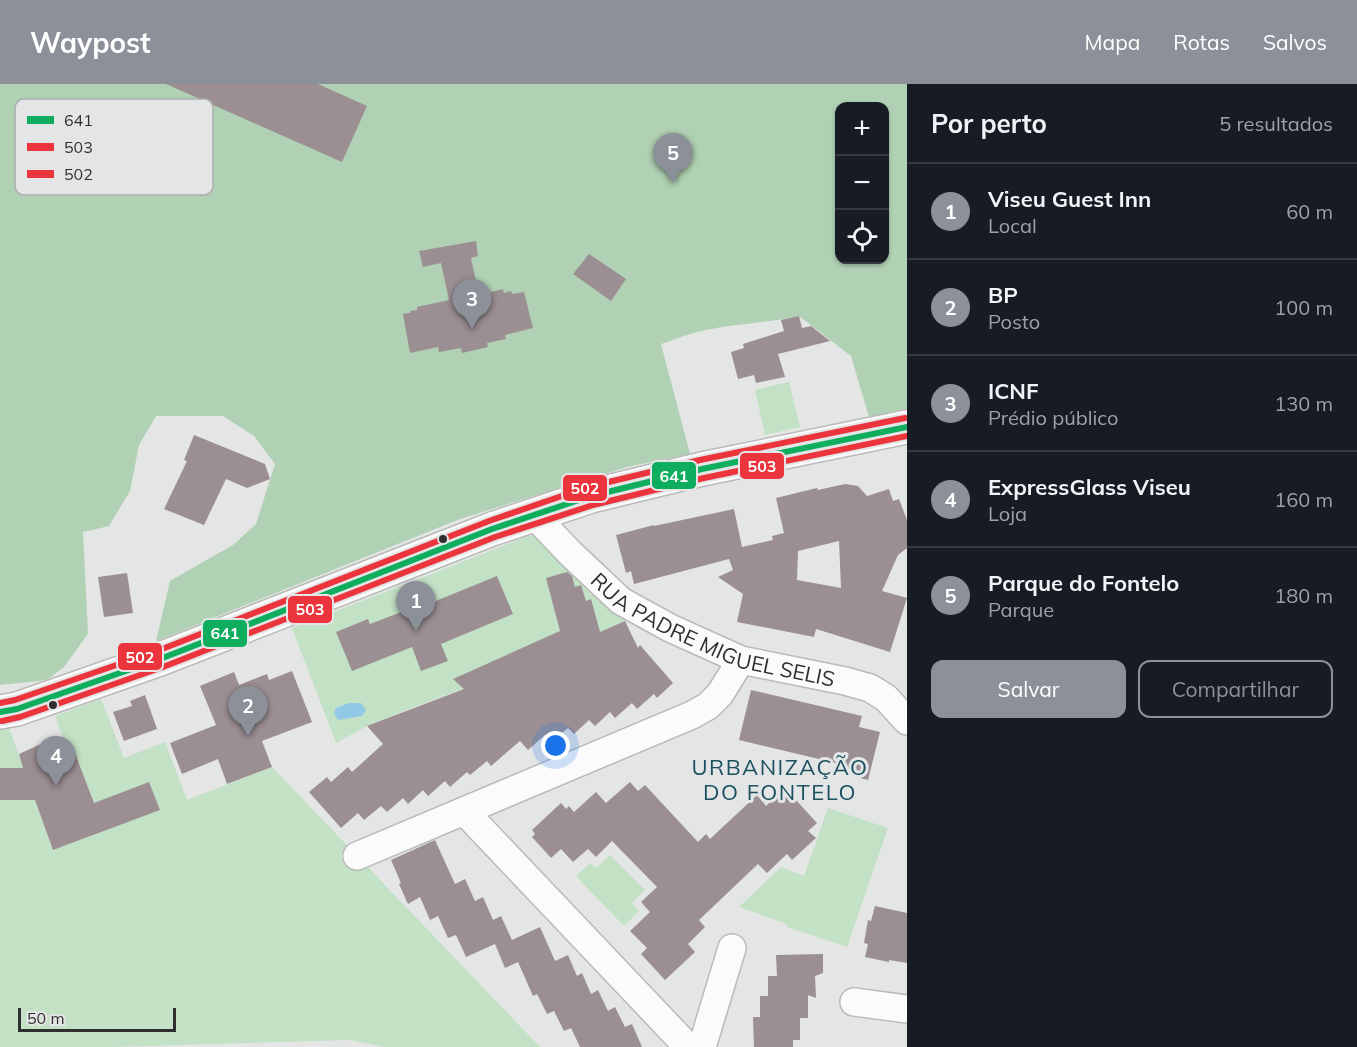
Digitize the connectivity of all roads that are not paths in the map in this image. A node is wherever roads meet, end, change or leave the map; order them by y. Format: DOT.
graph roads {
  1 [pos="907,427"];
  2 [pos="534,515"];
  3 [pos="741,660"];
  4 [pos="62,693"];
  5 [pos="0,695"];
  6 [pos="0,712"];
  7 [pos="907,721"];
  8 [pos="464,811"];
  9 [pos="357,856"];
  10 [pos="732,948"];
  11 [pos="854,1002"];
  12 [pos="907,1009"];
  13 [pos="688,1047"];
  14 [pos="702,1047"];
  1 -- 2 [label="main road"];
  2 -- 3 [label="street, RUA PADRE MIGUEL SELIS"];
  2 -- 4 [label="main road"];
  3 -- 7 [label="street, RUA PADRE MIGUEL SELIS"];
  3 -- 8 [label="street"];
  4 -- 5 [label="main road"];
  4 -- 6 [label="main road"];
  8 -- 9 [label="street"];
  8 -- 13 [label="street"];
  10 -- 14 [label="street"];
  11 -- 12 [label="street"];
}
